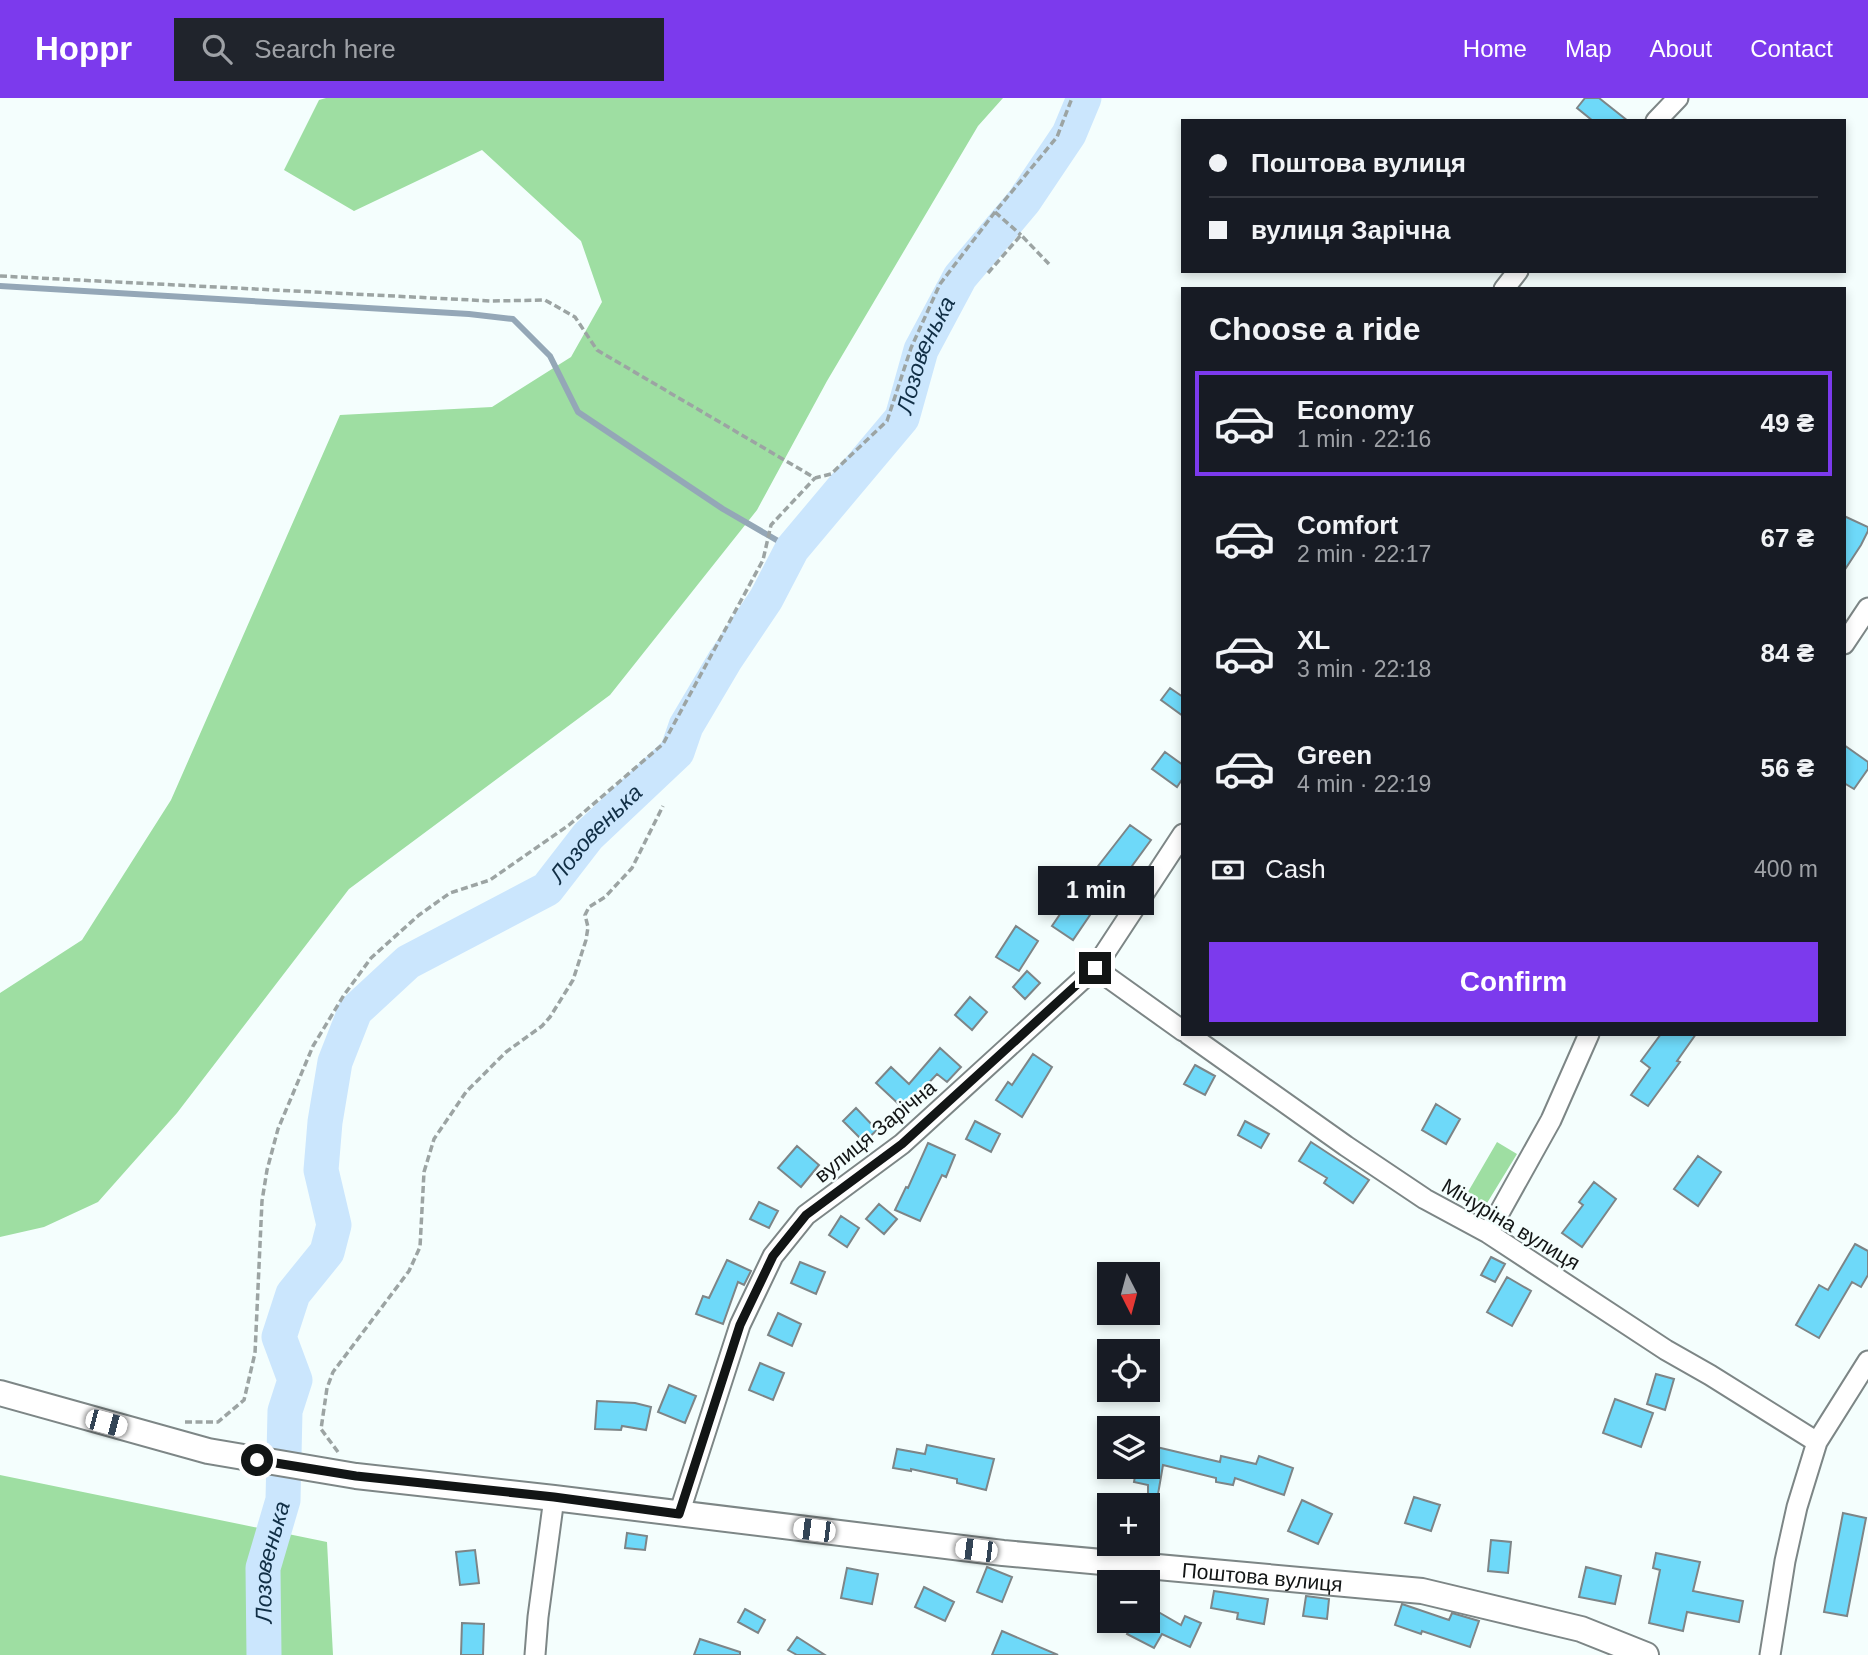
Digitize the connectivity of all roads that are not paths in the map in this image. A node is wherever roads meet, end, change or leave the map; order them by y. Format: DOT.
graph roads {
  1 [pos="1678,98"];
  2 [pos="1658,119"];
  3 [pos="1516,273"];
  4 [pos="1506,287"];
  5 [pos="1868,608"];
  6 [pos="1846,641"];
  7 [pos="1181,837"];
  8 [pos="1095,968"];
  9 [pos="1181,1030"];
  10 [pos="1191,1036"];
  11 [pos="1588,1036"];
  12 [pos="1488,1233"];
  13 [pos="1868,1361"];
  14 [pos="0,1393"];
  15 [pos="1817,1442"];
  16 [pos="554,1497"];
  17 [pos="679,1514"];
  18 [pos="535,1655"];
  19 [pos="1646,1655"];
  20 [pos="1769,1655"];
  1 -- 2 [label="street"];
  3 -- 4 [label="street"];
  5 -- 6 [label="street"];
  7 -- 8 [label="street, вулиця Зарічна"];
  8 -- 9 [label="street"];
  8 -- 17 [label="street, вулиця Зарічна"];
  10 -- 12 [label="street, Мічуріна вулиця"];
  11 -- 12 [label="street"];
  12 -- 15 [label="street, Мічуріна вулиця"];
  13 -- 15 [label="street"];
  14 -- 16 [label="street, Поштова вулиця"];
  15 -- 20 [label="street"];
  16 -- 17 [label="street, Поштова вулиця"];
  16 -- 18 [label="street"];
  17 -- 19 [label="street, Поштова вулиця"];
}
